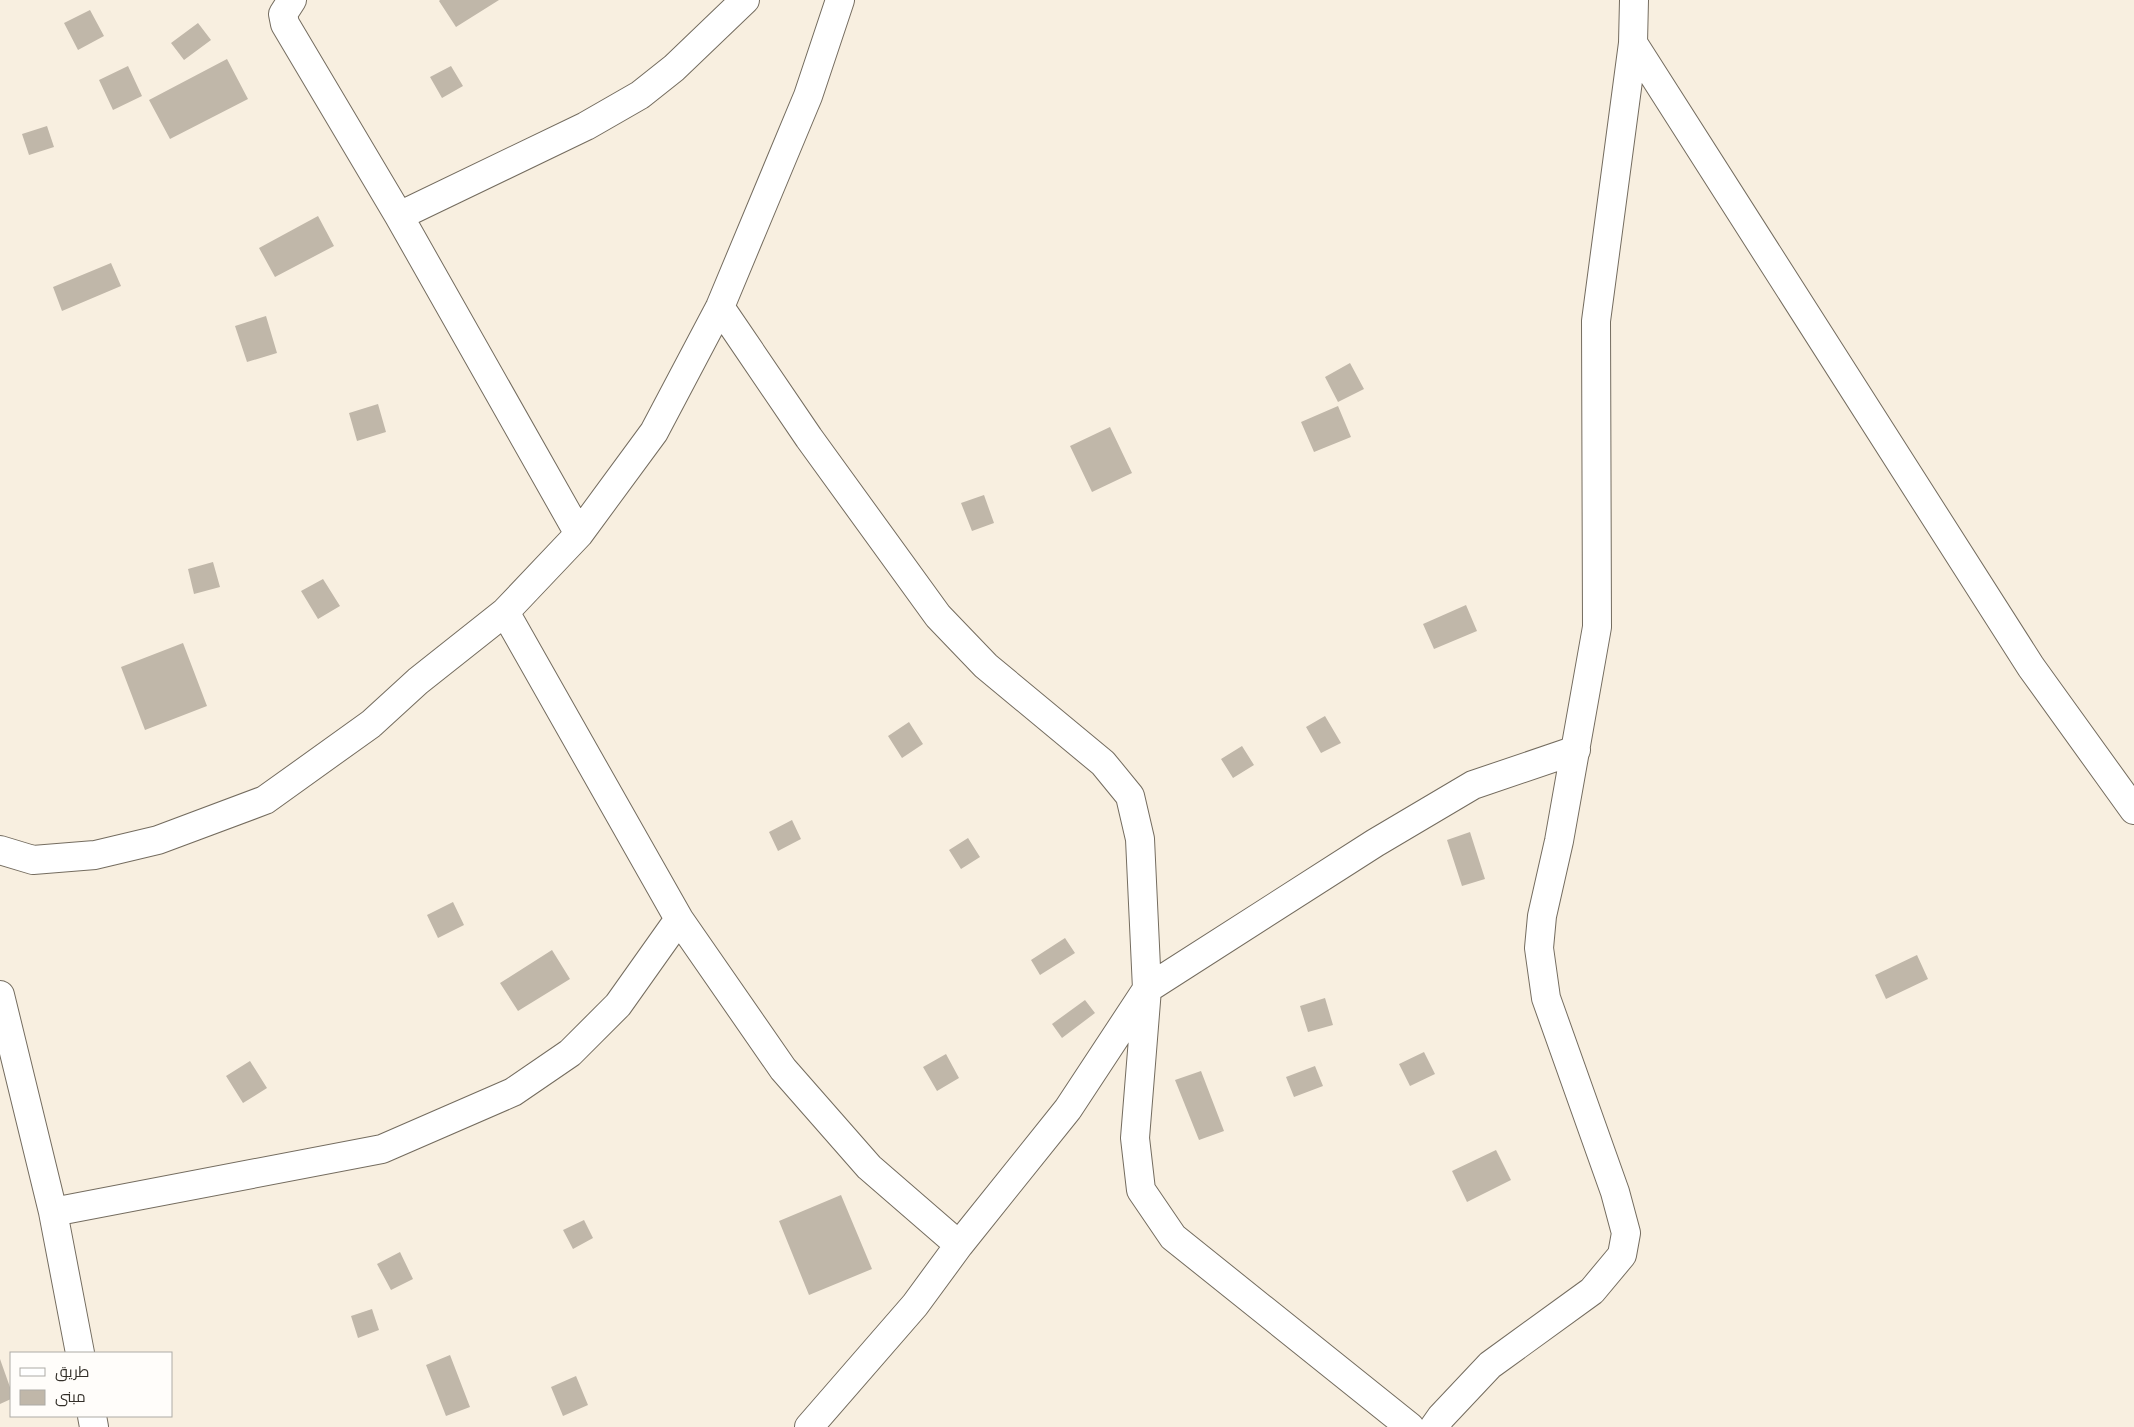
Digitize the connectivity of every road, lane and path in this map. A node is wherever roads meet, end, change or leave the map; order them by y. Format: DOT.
graph roads {
  1 [pos="292,0"];
  2 [pos="745,0"];
  3 [pos="840,0"];
  4 [pos="1634,0"];
  5 [pos="1633,42"];
  6 [pos="399,216"];
  7 [pos="720,307"];
  8 [pos="579,534"];
  9 [pos="505,612"];
  10 [pos="1576,750"];
  11 [pos="2134,810"];
  12 [pos="0,850"];
  13 [pos="679,919"];
  14 [pos="1147,989"];
  15 [pos="0,994"];
  16 [pos="5,1036"];
  17 [pos="53,1212"];
  18 [pos="959,1245"];
  19 [pos="80,1352"];
  20 [pos="809,1427"];
  21 [pos="1410,1427"];
  22 [pos="1434,1427"];
  1 -- 6 [label="street"];
  2 -- 6 [label="street"];
  3 -- 7 [label="street"];
  4 -- 5 [label="street"];
  5 -- 10 [label="street"];
  5 -- 11 [label="street"];
  6 -- 8 [label="street"];
  7 -- 8 [label="street"];
  7 -- 14 [label="street"];
  8 -- 9 [label="street"];
  9 -- 12 [label="street"];
  9 -- 13 [label="street"];
  10 -- 14 [label="street"];
  10 -- 22 [label="street"];
  13 -- 17 [label="street"];
  13 -- 18 [label="street"];
  14 -- 18 [label="street"];
  14 -- 21 [label="street"];
  15 -- 16 [label="street"];
  16 -- 17 [label="street"];
  17 -- 19 [label="street"];
  18 -- 20 [label="street"];
}
